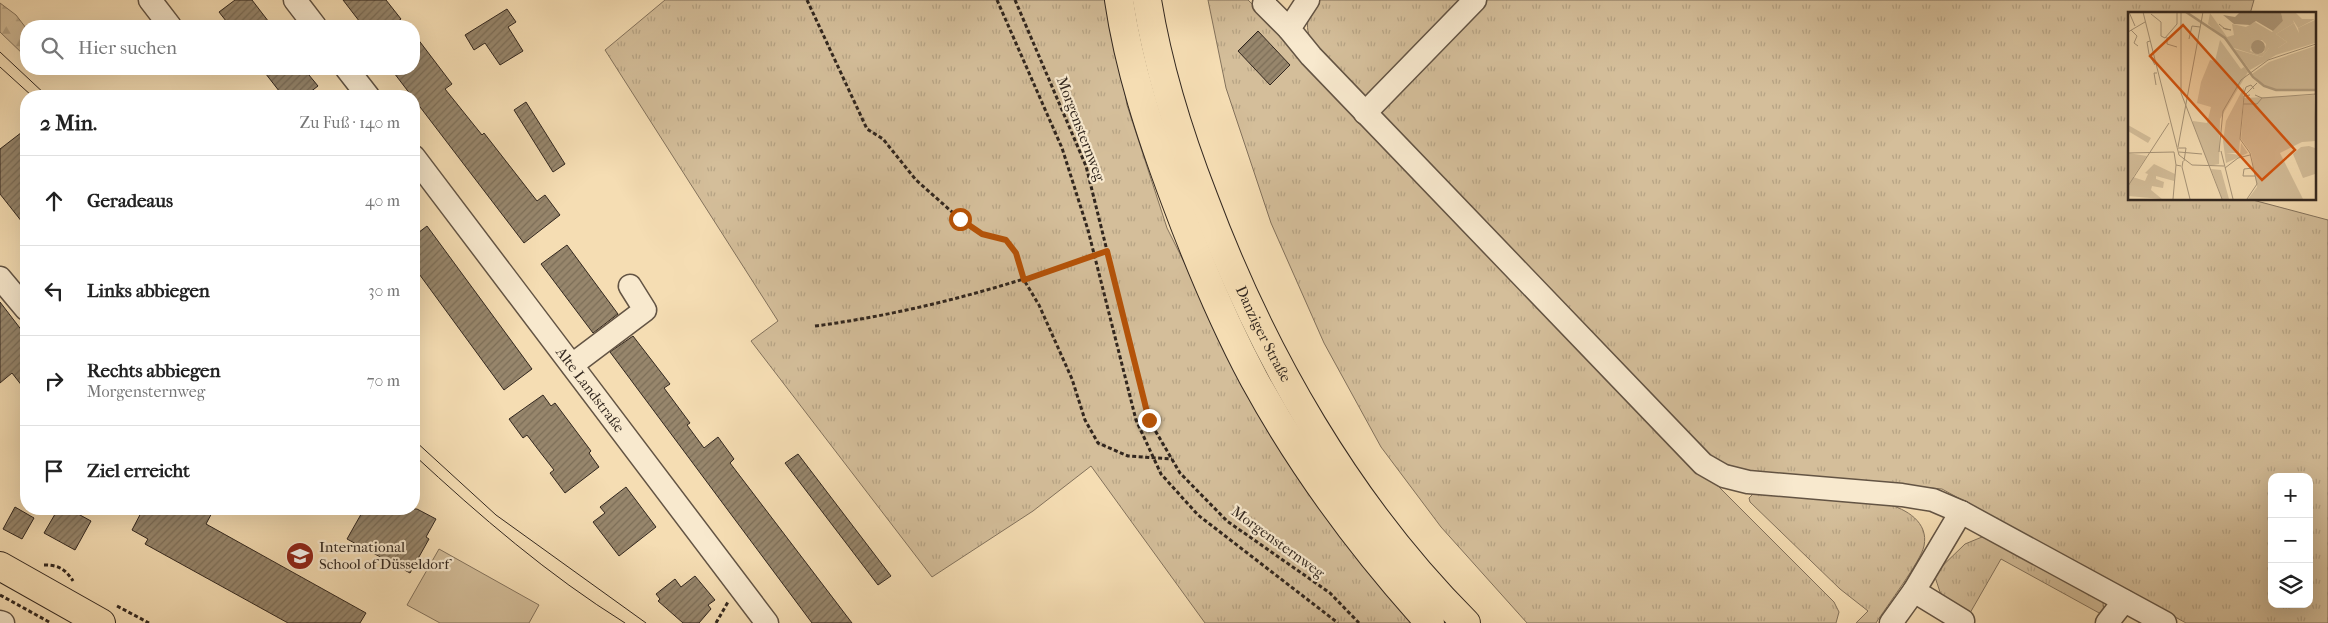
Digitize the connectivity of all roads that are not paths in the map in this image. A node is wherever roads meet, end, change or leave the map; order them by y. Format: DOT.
graph roads {
  1 [pos="150,0"];
  2 [pos="295,0"];
  3 [pos="1119,0"];
  4 [pos="1147,0"];
  5 [pos="1308,0"];
  6 [pos="1475,0"];
  7 [pos="1263,1"];
  8 [pos="165,20"];
  9 [pos="310,20"];
  10 [pos="1289,29"];
  11 [pos="352,75"];
  12 [pos="363,90"];
  13 [pos="1365,112"];
  14 [pos="420,164"];
  15 [pos="0,278"];
  16 [pos="630,286"];
  17 [pos="20,302"];
  18 [pos="572,365"];
  19 [pos="1961,512"];
  20 [pos="0,566"];
  21 [pos="1914,590"];
  22 [pos="2124,600"];
  23 [pos="108,614"];
  24 [pos="1964,621"];
  25 [pos="767,623"];
  26 [pos="1430,623"];
  27 [pos="1466,623"];
  28 [pos="1891,623"];
  29 [pos="2107,623"];
  30 [pos="2165,623"];
  1 -- 8 [label="street"];
  2 -- 9 [label="street"];
  3 -- 26 [label="main road, Danziger Straße"];
  4 -- 27 [label="main road, Danziger Straße"];
  5 -- 10 [label="street"];
  6 -- 13 [label="street"];
  7 -- 10 [label="street"];
  10 -- 13 [label="street"];
  11 -- 12 [label="street"];
  13 -- 19 [label="street"];
  14 -- 18 [label="street, Alte Landstraße"];
  15 -- 17 [label="street"];
  16 -- 18 [label="street"];
  18 -- 25 [label="street, Alte Landstraße"];
  19 -- 21 [label="street"];
  19 -- 22 [label="street"];
  20 -- 23 [label="main road"];
  21 -- 24 [label="street"];
  21 -- 28 [label="street"];
  22 -- 29 [label="street"];
  22 -- 30 [label="street"];
}
